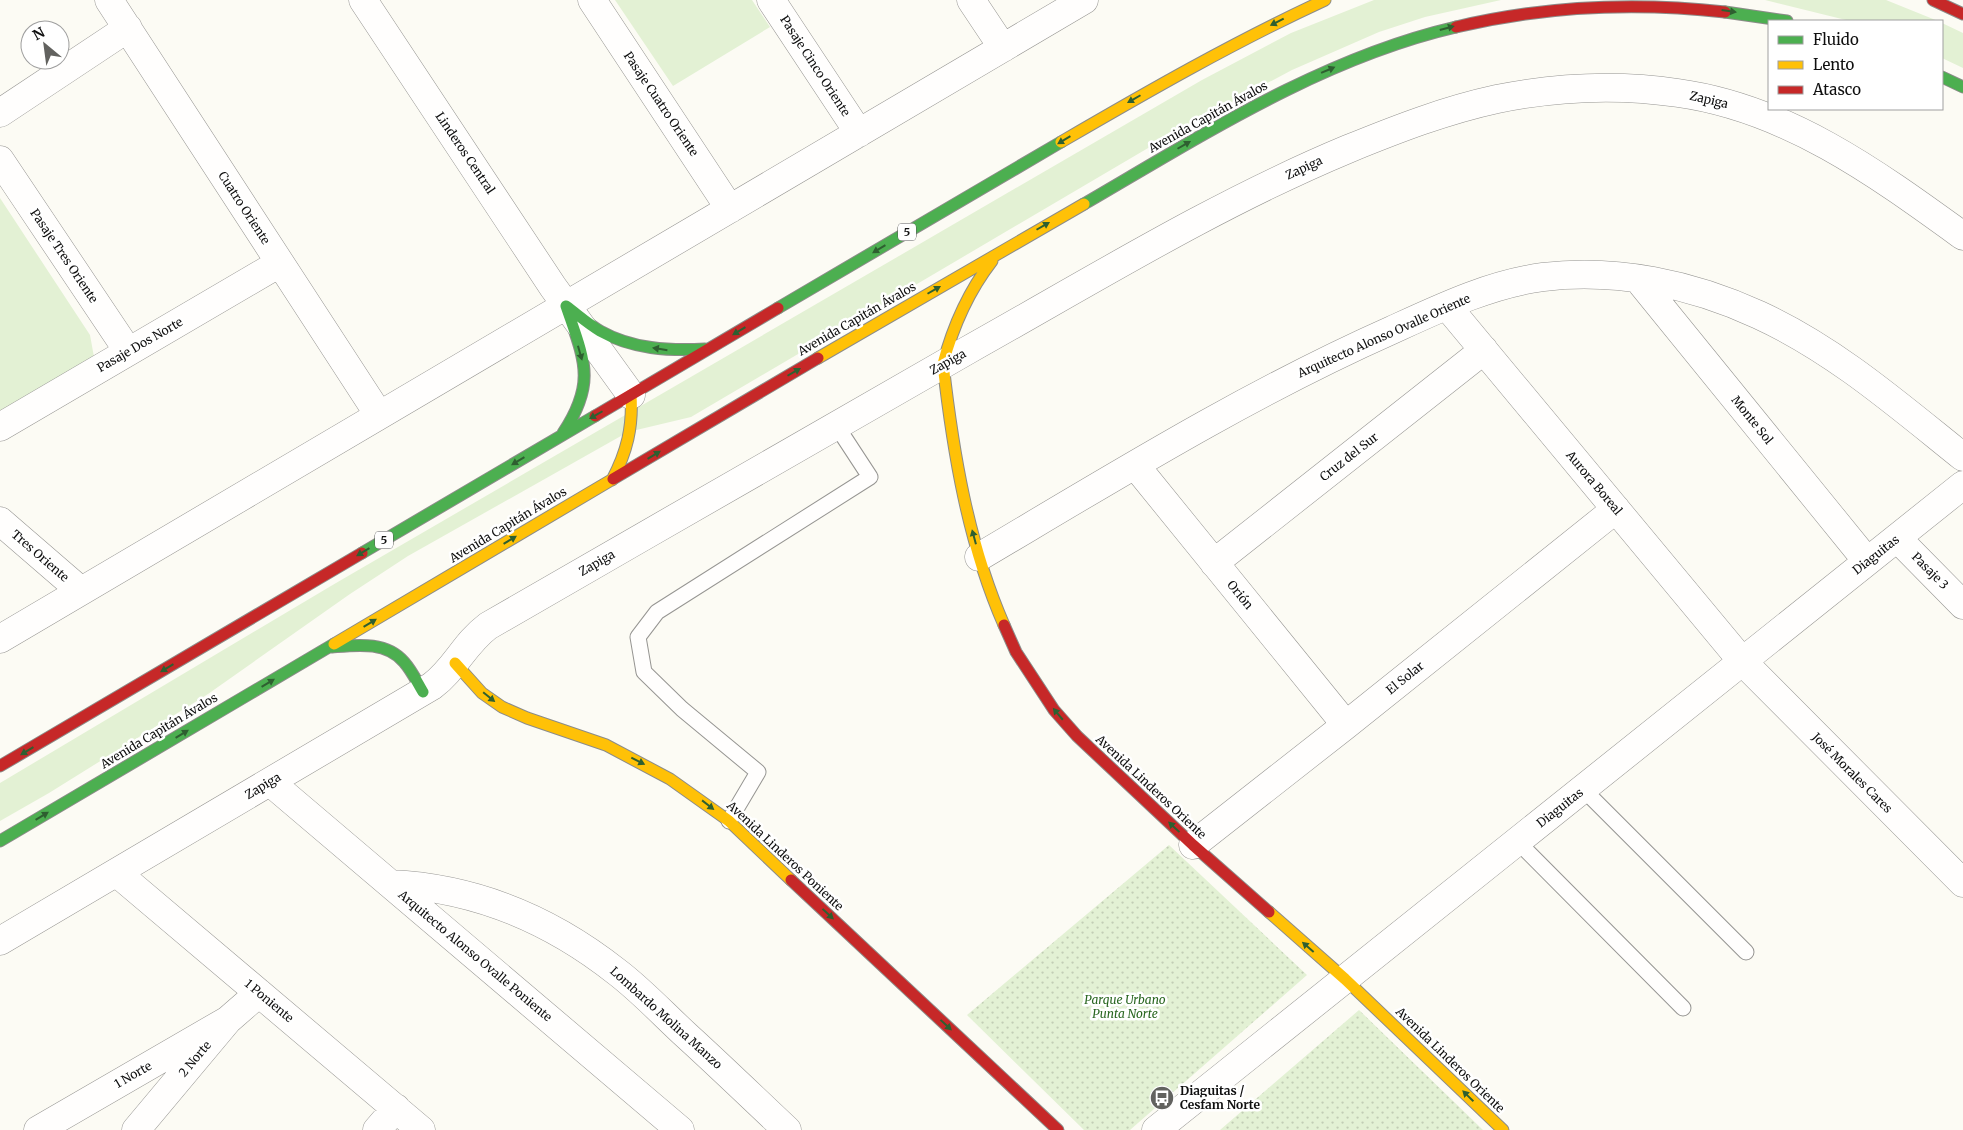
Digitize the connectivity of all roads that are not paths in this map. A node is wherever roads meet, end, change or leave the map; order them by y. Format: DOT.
graph roads {
  1 [pos="109,0"];
  2 [pos="363,0"];
  3 [pos="592,0"];
  4 [pos="772,0"];
  5 [pos="971,0"];
  6 [pos="1084,0"];
  7 [pos="1325,0"];
  8 [pos="1933,0"];
  9 [pos="1963,14"];
  10 [pos="1782,20"];
  11 [pos="128,28"];
  12 [pos="1003,48"];
  13 [pos="1943,77"];
  14 [pos="1963,87"];
  15 [pos="0,113"];
  16 [pos="859,133"];
  17 [pos="0,160"];
  18 [pos="730,209"];
  19 [pos="1963,236"];
  20 [pos="1001,251"];
  21 [pos="280,262"];
  22 [pos="1638,279"];
  23 [pos="566,306"];
  24 [pos="1446,306"];
  25 [pos="709,349"];
  26 [pos="1484,350"];
  27 [pos="128,352"];
  28 [pos="943,364"];
  29 [pos="631,395"];
  30 [pos="379,415"];
  31 [pos="836,425"];
  32 [pos="0,427"];
  33 [pos="560,436"];
  34 [pos="1963,456"];
  35 [pos="1135,465"];
  36 [pos="612,480"];
  37 [pos="1963,485"];
  38 [pos="1616,509"];
  39 [pos="0,522"];
  40 [pos="1897,538"];
  41 [pos="979,557"];
  42 [pos="1867,561"];
  43 [pos="1214,563"];
  44 [pos="81,591"];
  45 [pos="1963,604"];
  46 [pos="0,639"];
  47 [pos="328,648"];
  48 [pos="1742,661"];
  49 [pos="455,663"];
  50 [pos="423,692"];
  51 [pos="1346,725"];
  52 [pos="0,766"];
  53 [pos="270,782"];
  54 [pos="1583,789"];
  55 [pos="729,821"];
  56 [pos="0,841"];
  57 [pos="1517,841"];
  58 [pos="1193,845"];
  59 [pos="116,873"];
  60 [pos="1963,883"];
  61 [pos="390,884"];
  62 [pos="0,942"];
  63 [pos="1746,952"];
  64 [pos="1345,979"];
  65 [pos="259,993"];
  66 [pos="1683,1008"];
  67 [pos="228,1020"];
  68 [pos="396,1108"];
  69 [pos="38,1130"];
  70 [pos="136,1130"];
  71 [pos="377,1130"];
  72 [pos="421,1130"];
  73 [pos="680,1130"];
  74 [pos="787,1130"];
  75 [pos="1058,1130"];
  76 [pos="1156,1130"];
  77 [pos="1503,1130"];
  1 -- 11 [label="street, Cuatro Oriente"];
  2 -- 23 [label="street, Linderos Central"];
  3 -- 18 [label="street, Pasaje Cuatro Oriente"];
  4 -- 16 [label="street, Pasaje Cinco Oriente"];
  5 -- 12 [label="street"];
  6 -- 12 [label="street"];
  7 -- 25 [label="main road, 5, one-way"];
  8 -- 9 [label="main road"];
  20 -- 10 [label="main road, Avenida Capitán Ávalos, one-way"];
  11 -- 15 [label="street"];
  11 -- 21 [label="street, Cuatro Oriente"];
  12 -- 16 [label="street"];
  13 -- 14 [label="main road"];
  16 -- 18 [label="street"];
  17 -- 27 [label="street, Pasaje Tres Oriente"];
  18 -- 23 [label="street"];
  19 -- 28 [label="street, Zapiga"];
  20 -- 28 [label="main road"];
  36 -- 20 [label="main road, Avenida Capitán Ávalos, one-way"];
  21 -- 27 [label="street, Pasaje Dos Norte"];
  21 -- 30 [label="street, Cuatro Oriente"];
  22 -- 24 [label="street, Arquitecto Alonso Ovalle Oriente"];
  22 -- 34 [label="street, Arquitecto Alonso Ovalle Oriente"];
  22 -- 42 [label="street, Monte Sol"];
  25 -- 23 [label="main road, one-way"];
  23 -- 29 [label="street, Linderos Central"];
  23 -- 30 [label="street"];
  23 -- 33 [label="main road, one-way"];
  24 -- 26 [label="street, Aurora Boreal"];
  24 -- 35 [label="street, Arquitecto Alonso Ovalle Oriente"];
  25 -- 29 [label="main road, 5"];
  26 -- 38 [label="street, Aurora Boreal"];
  26 -- 43 [label="street, Cruz del Sur"];
  27 -- 32 [label="street, Pasaje Dos Norte"];
  28 -- 31 [label="street, Zapiga"];
  41 -- 28 [label="main road, Avenida Linderos Oriente, one-way"];
  29 -- 33 [label="main road, 5, one-way"];
  29 -- 36 [label="main road"];
  30 -- 44 [label="street"];
  31 -- 49 [label="street, Zapiga"];
  31 -- 55 [label="lane"];
  33 -- 52 [label="main road, 5, one-way"];
  35 -- 41 [label="street, Arquitecto Alonso Ovalle Oriente"];
  35 -- 43 [label="street, Orión"];
  47 -- 36 [label="main road, Avenida Capitán Ávalos, one-way"];
  37 -- 40 [label="street, Diaguitas"];
  38 -- 48 [label="street, Aurora Boreal"];
  38 -- 51 [label="street, El Solar"];
  39 -- 44 [label="street, Tres Oriente"];
  40 -- 42 [label="street, Diaguitas"];
  40 -- 45 [label="street, Pasaje 3"];
  58 -- 41 [label="main road, Avenida Linderos Oriente, one-way"];
  42 -- 48 [label="street, Diaguitas"];
  43 -- 51 [label="street, Orión"];
  44 -- 46 [label="street"];
  47 -- 50 [label="main road"];
  56 -- 47 [label="main road, Avenida Capitán Ávalos, one-way"];
  48 -- 54 [label="street, Diaguitas"];
  48 -- 60 [label="street, José Morales Cares"];
  49 -- 50 [label="street, Zapiga"];
  49 -- 55 [label="main road, Avenida Linderos Poniente, one-way"];
  50 -- 53 [label="street, Zapiga"];
  51 -- 58 [label="street, El Solar"];
  53 -- 59 [label="street, Zapiga"];
  53 -- 61 [label="street, Arquitecto Alonso Ovalle Poniente"];
  54 -- 57 [label="street, Diaguitas"];
  54 -- 63 [label="lane"];
  55 -- 75 [label="main road, Avenida Linderos Poniente, one-way"];
  57 -- 64 [label="street, Diaguitas"];
  57 -- 66 [label="lane"];
  64 -- 58 [label="main road, Avenida Linderos Oriente, one-way"];
  59 -- 62 [label="street, Zapiga"];
  59 -- 65 [label="street, 1 Poniente"];
  61 -- 73 [label="street, Arquitecto Alonso Ovalle Poniente"];
  61 -- 74 [label="street, Lombardo Molina Manzo"];
  64 -- 76 [label="street, Diaguitas"];
  77 -- 64 [label="main road, Avenida Linderos Oriente, one-way"];
  65 -- 67 [label="street, 2 Norte"];
  65 -- 68 [label="street, 1 Poniente"];
  67 -- 69 [label="street, 1 Norte"];
  67 -- 70 [label="street, 2 Norte"];
  68 -- 71 [label="street"];
  68 -- 72 [label="street, 1 Poniente"];
}
